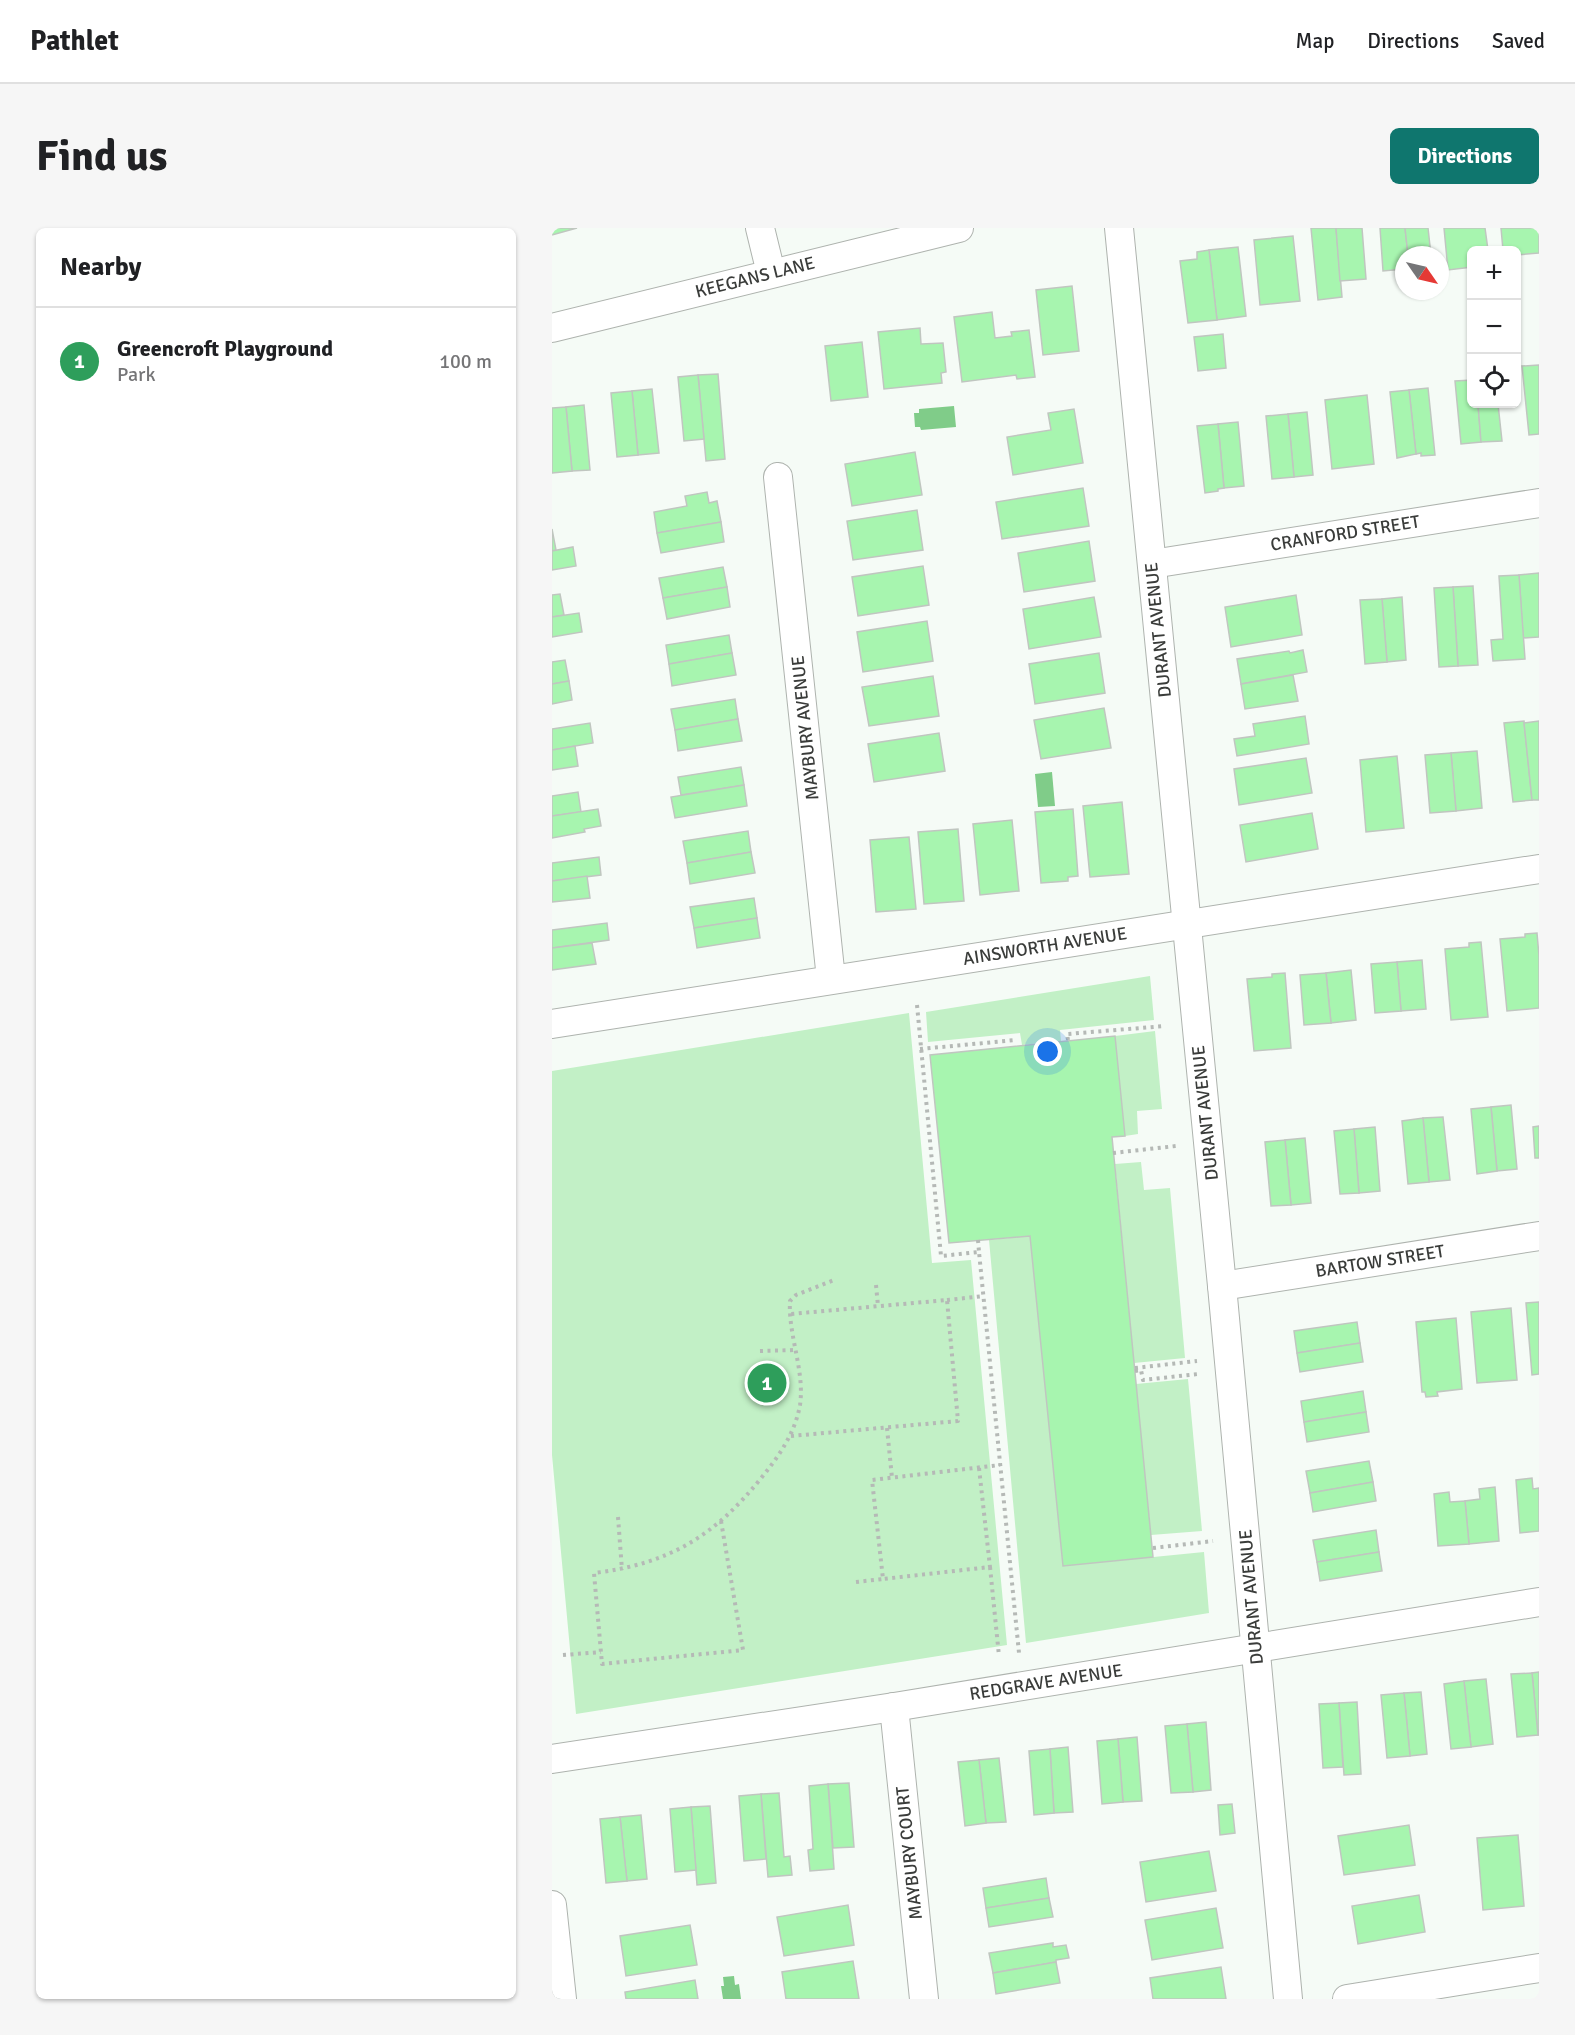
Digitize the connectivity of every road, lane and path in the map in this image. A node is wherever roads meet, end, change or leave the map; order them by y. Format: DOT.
graph roads {
  1 [pos="760,228"];
  2 [pos="959,228"];
  3 [pos="1119,228"];
  4 [pos="771,273"];
  5 [pos="552,328"];
  6 [pos="778,477"];
  7 [pos="1539,503"];
  8 [pos="1152,564"];
  9 [pos="1539,868"];
  10 [pos="1187,924"];
  11 [pos="831,979"];
  12 [pos="917,1005"];
  13 [pos="552,1024"];
  14 [pos="1165,1026"];
  15 [pos="1016,1040"];
  16 [pos="1068,1040"];
  17 [pos="961,1045"];
  18 [pos="921,1048"];
  19 [pos="962,1051"];
  20 [pos="1176,1146"];
  21 [pos="1113,1152"];
  22 [pos="1539,1236"];
  23 [pos="978,1240"];
  24 [pos="979,1251"];
  25 [pos="834,1280"];
  26 [pos="876,1285"];
  27 [pos="1222,1286"];
  28 [pos="984,1296"];
  29 [pos="947,1300"];
  30 [pos="879,1306"];
  31 [pos="791,1314"];
  32 [pos="796,1350"];
  33 [pos="760,1351"];
  34 [pos="1197,1361"];
  35 [pos="1198,1374"];
  36 [pos="887,1428"];
  37 [pos="790,1436"];
  38 [pos="1000,1465"];
  39 [pos="979,1468"];
  40 [pos="892,1478"];
  41 [pos="618,1517"];
  42 [pos="721,1521"];
  43 [pos="1214,1541"];
  44 [pos="1153,1548"];
  45 [pos="990,1567"];
  46 [pos="622,1570"];
  47 [pos="883,1579"];
  48 [pos="856,1582"];
  49 [pos="1539,1602"];
  50 [pos="1256,1648"];
  51 [pos="601,1652"];
  52 [pos="1019,1653"];
  53 [pos="563,1655"];
  54 [pos="999,1656"];
  55 [pos="894,1707"];
  56 [pos="552,1759"];
  57 [pos="552,1905"];
  58 [pos="1539,1968"];
  59 [pos="561,1999"];
  60 [pos="924,1999"];
  61 [pos="1288,1999"];
  62 [pos="1347,1999"];
  1 -- 4 [label="street"];
  2 -- 4 [label="street, KEEGANS LANE"];
  3 -- 8 [label="street, DURANT AVENUE"];
  4 -- 5 [label="street, KEEGANS LANE"];
  6 -- 11 [label="street, MAYBURY AVENUE"];
  7 -- 8 [label="street, CRANFORD STREET"];
  8 -- 10 [label="street, DURANT AVENUE"];
  9 -- 10 [label="street, AINSWORTH AVENUE"];
  10 -- 11 [label="street, AINSWORTH AVENUE"];
  10 -- 27 [label="street, DURANT AVENUE"];
  11 -- 13 [label="street, AINSWORTH AVENUE"];
  12 -- 18 [label="path"];
  14 -- 16 [label="path"];
  15 -- 17 [label="path"];
  17 -- 18 [label="path"];
  17 -- 19 [label="path"];
  18 -- 24 [label="path"];
  20 -- 21 [label="path"];
  22 -- 27 [label="street, BARTOW STREET"];
  23 -- 24 [label="path"];
  24 -- 28 [label="path"];
  25 -- 31 [label="path"];
  26 -- 30 [label="path"];
  27 -- 50 [label="street, DURANT AVENUE"];
  28 -- 29 [label="path"];
  28 -- 38 [label="path"];
  29 -- 30 [label="path"];
  29 -- 36 [label="path"];
  30 -- 31 [label="path"];
  31 -- 32 [label="path"];
  32 -- 33 [label="path"];
  32 -- 37 [label="path"];
  34 -- 35 [label="path"];
  36 -- 37 [label="path"];
  36 -- 40 [label="path"];
  37 -- 42 [label="path"];
  38 -- 39 [label="path"];
  38 -- 52 [label="path"];
  39 -- 40 [label="path"];
  39 -- 45 [label="path"];
  40 -- 47 [label="path"];
  41 -- 46 [label="path"];
  42 -- 46 [label="path"];
  42 -- 51 [label="path"];
  43 -- 44 [label="path"];
  45 -- 47 [label="path"];
  45 -- 54 [label="path"];
  46 -- 51 [label="path"];
  47 -- 48 [label="path"];
  49 -- 50 [label="street, REDGRAVE AVENUE"];
  50 -- 55 [label="street, REDGRAVE AVENUE"];
  50 -- 61 [label="street, DURANT AVENUE"];
  51 -- 53 [label="path"];
  55 -- 56 [label="street, REDGRAVE AVENUE"];
  55 -- 60 [label="street, MAYBURY COURT"];
  57 -- 59 [label="street"];
  58 -- 62 [label="street"];
}
